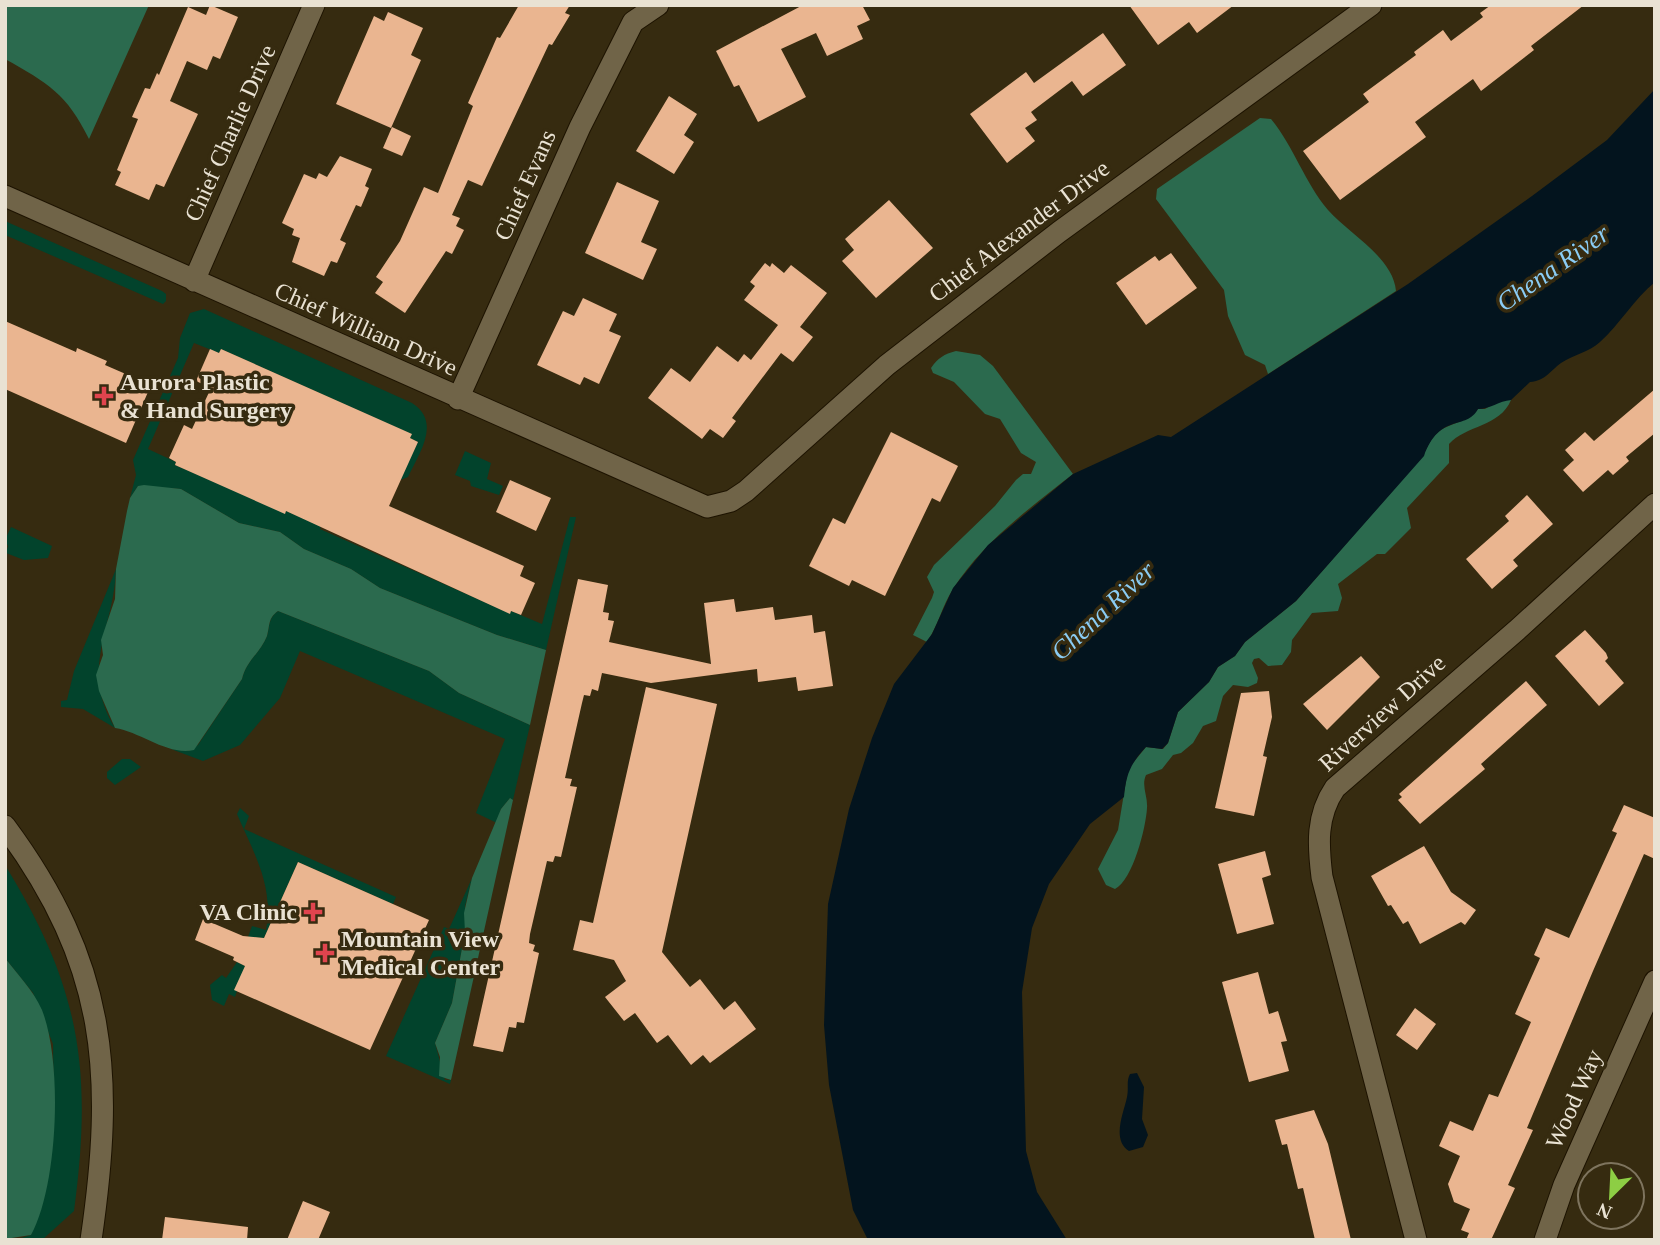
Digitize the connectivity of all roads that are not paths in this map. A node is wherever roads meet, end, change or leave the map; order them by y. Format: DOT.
graph roads {
  1 [pos="314,5"];
  2 [pos="658,5"];
  3 [pos="1371,5"];
  4 [pos="5,196"];
  5 [pos="194,281"];
  6 [pos="458,399"];
  7 [pos="1655,504"];
  8 [pos="707,507"];
  9 [pos="5,827"];
  10 [pos="1655,981"];
  11 [pos="91,1240"];
  12 [pos="1416,1240"];
  13 [pos="1545,1240"];
  1 -- 5 [label="street, Chief Charlie Drive"];
  2 -- 6 [label="street, Chief Evans"];
  3 -- 8 [label="street, Chief Alexander Drive"];
  4 -- 5 [label="street, Chief William Drive"];
  5 -- 6 [label="street, Chief William Drive"];
  6 -- 8 [label="street, Chief William Drive"];
  7 -- 12 [label="street, Riverview Drive"];
  9 -- 11 [label="street"];
  10 -- 13 [label="street, Wood Way"];
}
